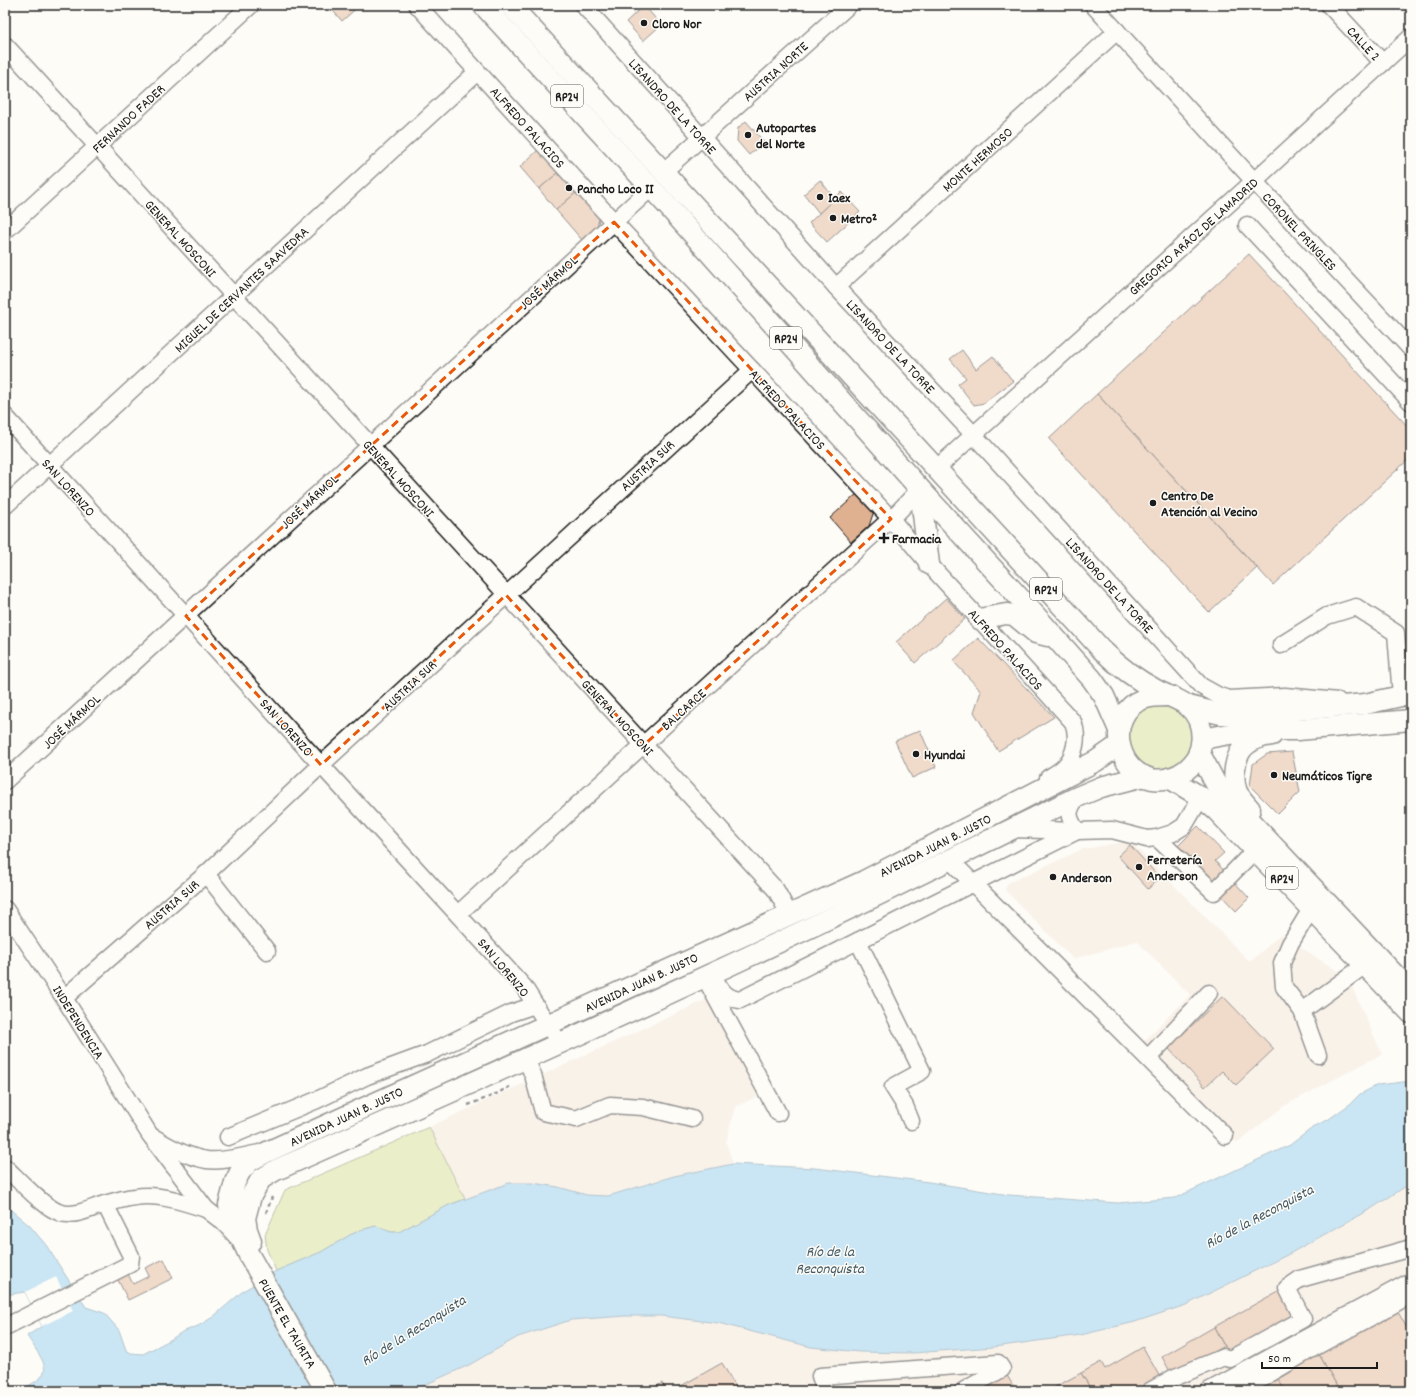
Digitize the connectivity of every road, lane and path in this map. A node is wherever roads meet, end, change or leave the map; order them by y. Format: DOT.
graph roads {
  1 [pos="251,5"];
  2 [pos="417,5"];
  3 [pos="483,5"];
  4 [pos="510,5"];
  5 [pos="583,5"];
  6 [pos="849,5"];
  7 [pos="1093,5"];
  8 [pos="1329,5"];
  9 [pos="1117,31"];
  10 [pos="1411,37"];
  11 [pos="5,45"];
  12 [pos="1383,64"];
  13 [pos="477,72"];
  14 [pos="702,138"];
  15 [pos="98,146"];
  16 [pos="663,172"];
  17 [pos="1254,181"];
  18 [pos="651,188"];
  19 [pos="614,222"];
  20 [pos="1247,225"];
  21 [pos="5,231"];
  22 [pos="836,287"];
  23 [pos="234,296"];
  24 [pos="1411,349"];
  25 [pos="752,370"];
  26 [pos="1411,402"];
  27 [pos="5,416"];
  28 [pos="973,434"];
  29 [pos="370,445"];
  30 [pos="49,465"];
  31 [pos="937,468"];
  32 [pos="920,489"];
  33 [pos="5,506"];
  34 [pos="891,519"];
  35 [pos="929,564"];
  36 [pos="506,596"];
  37 [pos="186,616"];
  38 [pos="979,619"];
  39 [pos="1054,636"];
  40 [pos="1282,645"];
  41 [pos="1167,696"];
  42 [pos="1406,696"];
  43 [pos="1365,704"];
  44 [pos="1188,706"];
  45 [pos="1411,720"];
  46 [pos="1298,730"];
  47 [pos="1119,737"];
  48 [pos="644,745"];
  49 [pos="1201,746"];
  50 [pos="321,765"];
  51 [pos="1144,776"];
  52 [pos="1169,778"];
  53 [pos="5,781"];
  54 [pos="1077,797"];
  55 [pos="1202,797"];
  56 [pos="1001,811"];
  57 [pos="1013,828"];
  58 [pos="1077,831"];
  59 [pos="1157,838"];
  60 [pos="1260,843"];
  61 [pos="950,860"];
  62 [pos="206,874"];
  63 [pos="973,883"];
  64 [pos="1311,908"];
  65 [pos="5,909"];
  66 [pos="458,914"];
  67 [pos="789,914"];
  68 [pos="858,940"];
  69 [pos="267,951"];
  70 [pos="1365,965"];
  71 [pos="708,975"];
  72 [pos="1391,981"];
  73 [pos="1411,992"];
  74 [pos="1209,993"];
  75 [pos="64,998"];
  76 [pos="534,1005"];
  77 [pos="1302,1011"];
  78 [pos="1411,1013"];
  79 [pos="548,1024"];
  80 [pos="560,1044"];
  81 [pos="1318,1055"];
  82 [pos="1148,1058"];
  83 [pos="526,1059"];
  84 [pos="778,1113"];
  85 [pos="692,1119"];
  86 [pos="911,1121"];
  87 [pos="150,1135"];
  88 [pos="1225,1136"];
  89 [pos="228,1137"];
  90 [pos="267,1152"];
  91 [pos="5,1167"];
  92 [pos="105,1204"];
  93 [pos="206,1209"];
  94 [pos="1411,1248"];
  95 [pos="250,1251"];
  96 [pos="1411,1281"];
  97 [pos="1411,1294"];
  98 [pos="5,1326"];
  99 [pos="326,1391"];
  100 [pos="334,1391"];
  101 [pos="825,1391"];
  102 [pos="963,1391"];
  103 [pos="1150,1391"];
  104 [pos="1208,1391"];
  105 [pos="1239,1391"];
  1 -- 15 [label="street, FERNANDO FADER"];
  2 -- 13 [label="street, ALFREDO PALACIOS"];
  3 -- 18 [label="main road, RP24"];
  4 -- 16 [label="main road, RP24"];
  5 -- 14 [label="street, LISANDRO DE LA TORRE"];
  6 -- 14 [label="street, AUSTRIA NORTE"];
  7 -- 9 [label="street, CORONEL PRINGLES"];
  8 -- 12 [label="street, CALLE 2"];
  9 -- 17 [label="street, CORONEL PRINGLES"];
  9 -- 22 [label="street, MONTE HERMOSO"];
  10 -- 12 [label="street, GREGORIO ARÁOZ DE LAMADRID"];
  11 -- 15 [label="street, GENERAL MOSCONI"];
  12 -- 17 [label="street, GREGORIO ARÁOZ DE LAMADRID"];
  13 -- 19 [label="street, ALFREDO PALACIOS"];
  13 -- 23 [label="street, MIGUEL DE CERVANTES SAAVEDRA"];
  14 -- 16 [label="street, AUSTRIA NORTE"];
  14 -- 22 [label="street, LISANDRO DE LA TORRE"];
  15 -- 21 [label="street, FERNANDO FADER"];
  15 -- 23 [label="street, GENERAL MOSCONI"];
  16 -- 31 [label="main road, RP24"];
  17 -- 24 [label="street, CORONEL PRINGLES"];
  17 -- 28 [label="street, GREGORIO ARÁOZ DE LAMADRID"];
  18 -- 19 [label="street, JOSÉ MÁRMOL"];
  18 -- 32 [label="main road, RP24"];
  19 -- 25 [label="street, ALFREDO PALACIOS"];
  19 -- 29 [label="street, JOSÉ MÁRMOL"];
  20 -- 26 [label="street"];
  22 -- 28 [label="street, LISANDRO DE LA TORRE"];
  23 -- 29 [label="street, GENERAL MOSCONI"];
  23 -- 30 [label="street, MIGUEL DE CERVANTES SAAVEDRA"];
  25 -- 34 [label="street, ALFREDO PALACIOS"];
  25 -- 36 [label="street, AUSTRIA SUR"];
  27 -- 30 [label="street, SAN LORENZO"];
  28 -- 31 [label="street, GREGORIO ARÁOZ DE LAMADRID"];
  28 -- 43 [label="street, LISANDRO DE LA TORRE"];
  29 -- 36 [label="street, GENERAL MOSCONI"];
  29 -- 37 [label="street, JOSÉ MÁRMOL"];
  30 -- 33 [label="street, MIGUEL DE CERVANTES SAAVEDRA"];
  30 -- 37 [label="street, SAN LORENZO"];
  31 -- 41 [label="main road, RP24"];
  32 -- 34 [label="street, BALCARCE"];
  32 -- 35 [label="main road"];
  32 -- 39 [label="main road, RP24"];
  34 -- 35 [label="street, ALFREDO PALACIOS"];
  34 -- 48 [label="street, BALCARCE"];
  35 -- 38 [label="street, ALFREDO PALACIOS"];
  36 -- 48 [label="street, GENERAL MOSCONI"];
  36 -- 50 [label="street, AUSTRIA SUR"];
  37 -- 50 [label="street, SAN LORENZO"];
  37 -- 53 [label="street, JOSÉ MÁRMOL"];
  38 -- 39 [label="main road"];
  38 -- 56 [label="street, ALFREDO PALACIOS"];
  39 -- 47 [label="main road, RP24"];
  40 -- 42 [label="street"];
  41 -- 44 [label="main road, RP24"];
  41 -- 47 [label="main road, RP24"];
  42 -- 43 [label="main road"];
  43 -- 44 [label="main road"];
  44 -- 49 [label="main road, RP24"];
  45 -- 46 [label="main road"];
  46 -- 49 [label="main road"];
  46 -- 60 [label="main road"];
  47 -- 51 [label="main road, RP24"];
  47 -- 56 [label="main road, AVENIDA JUAN B. JUSTO"];
  48 -- 66 [label="street, BALCARCE"];
  48 -- 67 [label="street, GENERAL MOSCONI"];
  49 -- 52 [label="main road, RP24"];
  49 -- 60 [label="main road, RP24"];
  50 -- 62 [label="street, AUSTRIA SUR"];
  50 -- 66 [label="street, SAN LORENZO"];
  51 -- 52 [label="main road, RP24"];
  51 -- 54 [label="main road, AVENIDA JUAN B. JUSTO"];
  52 -- 55 [label="main road, RP24"];
  54 -- 57 [label="main road, AVENIDA JUAN B. JUSTO"];
  54 -- 58 [label="street"];
  55 -- 59 [label="street"];
  55 -- 60 [label="main road, RP24"];
  56 -- 67 [label="main road, AVENIDA JUAN B. JUSTO"];
  57 -- 58 [label="street"];
  57 -- 61 [label="main road, AVENIDA JUAN B. JUSTO"];
  58 -- 59 [label="street"];
  58 -- 63 [label="street"];
  59 -- 60 [label="street"];
  60 -- 64 [label="main road, RP24"];
  60 -- 72 [label="main road, RP24"];
  61 -- 63 [label="street"];
  61 -- 71 [label="main road, AVENIDA JUAN B. JUSTO"];
  62 -- 69 [label="street"];
  62 -- 75 [label="street, AUSTRIA SUR"];
  63 -- 68 [label="street"];
  63 -- 82 [label="street"];
  64 -- 70 [label="main road, RP24"];
  64 -- 77 [label="street"];
  65 -- 75 [label="street, INDEPENDENCIA"];
  66 -- 76 [label="street, SAN LORENZO"];
  67 -- 79 [label="main road, AVENIDA JUAN B. JUSTO"];
  68 -- 71 [label="street"];
  68 -- 86 [label="street"];
  70 -- 72 [label="main road, RP24"];
  70 -- 77 [label="street"];
  71 -- 80 [label="main road, AVENIDA JUAN B. JUSTO"];
  71 -- 84 [label="street"];
  72 -- 73 [label="main road, RP24"];
  72 -- 78 [label="main road, RP24"];
  74 -- 82 [label="street"];
  75 -- 87 [label="street, INDEPENDENCIA"];
  76 -- 79 [label="street, SAN LORENZO"];
  76 -- 89 [label="street"];
  77 -- 81 [label="street"];
  79 -- 80 [label="street, SAN LORENZO"];
  79 -- 90 [label="main road, AVENIDA JUAN B. JUSTO"];
  80 -- 83 [label="main road, AVENIDA JUAN B. JUSTO"];
  82 -- 88 [label="street"];
  83 -- 85 [label="street"];
  83 -- 95 [label="main road, AVENIDA JUAN B. JUSTO"];
  87 -- 90 [label="street"];
  87 -- 93 [label="street, INDEPENDENCIA"];
  90 -- 95 [label="main road, AVENIDA JUAN B. JUSTO"];
  91 -- 92 [label="street"];
  92 -- 93 [label="street"];
  92 -- 98 [label="street"];
  93 -- 95 [label="street"];
  94 -- 103 [label="street"];
  95 -- 99 [label="main road, PUENTE EL TAURITA"];
  95 -- 100 [label="main road"];
  96 -- 104 [label="street"];
  97 -- 105 [label="street"];
  101 -- 102 [label="street"];
}
